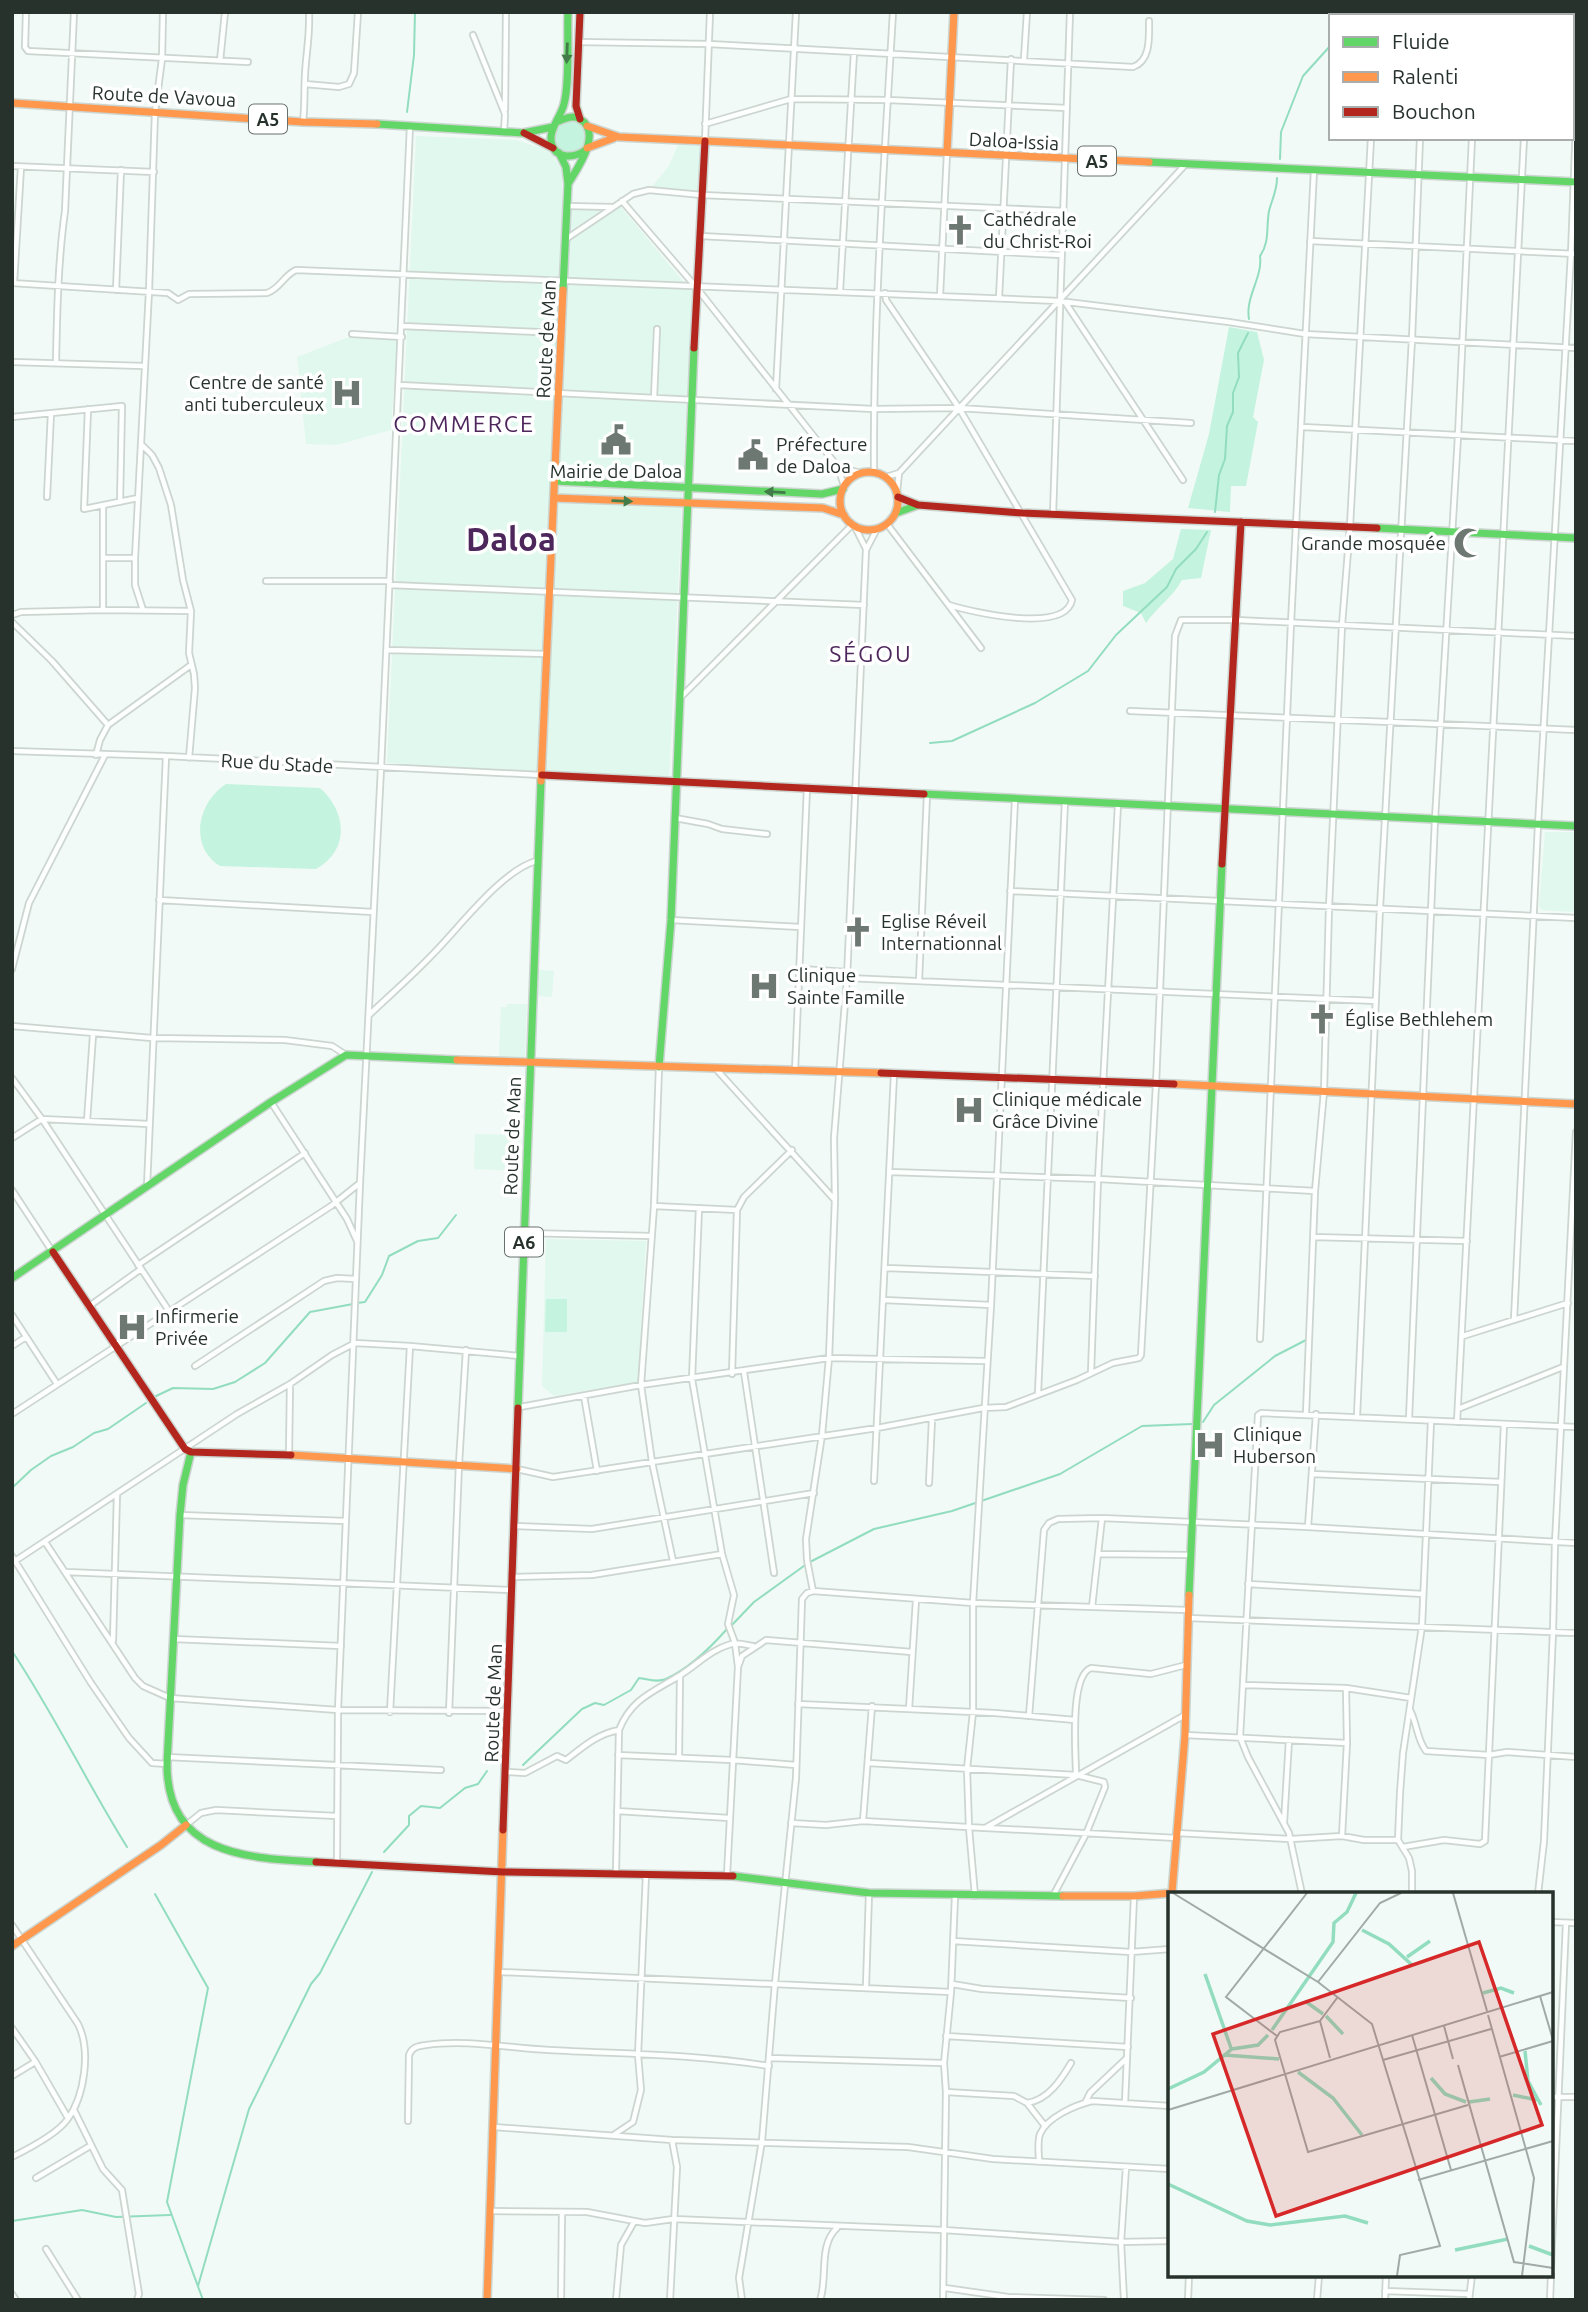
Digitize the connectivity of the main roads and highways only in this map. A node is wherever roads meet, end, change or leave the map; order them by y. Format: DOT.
graph roads {
  1 [pos="568,12"];
  2 [pos="580,12"];
  3 [pos="954,12"];
  4 [pos="12,103"];
  5 [pos="580,119"];
  6 [pos="555,125"];
  7 [pos="587,126"];
  8 [pos="523,132"];
  9 [pos="619,137"];
  10 [pos="705,141"];
  11 [pos="586,150"];
  12 [pos="557,151"];
  13 [pos="947,152"];
  14 [pos="1575,182"];
  15 [pos="568,184"];
  16 [pos="555,481"];
  17 [pos="687,488"];
  18 [pos="843,488"];
  19 [pos="897,494"];
  20 [pos="554,498"];
  21 [pos="687,504"];
  22 [pos="918,505"];
  23 [pos="896,513"];
  24 [pos="844,515"];
  25 [pos="1241,522"];
  26 [pos="1576,538"];
  27 [pos="542,775"];
  28 [pos="676,783"];
  29 [pos="1224,808"];
  30 [pos="1576,826"];
  31 [pos="530,1064"];
  32 [pos="659,1067"];
  33 [pos="1211,1086"];
  34 [pos="1576,1104"];
  35 [pos="53,1252"];
  36 [pos="12,1278"];
  37 [pos="188,1451"];
  38 [pos="517,1469"];
  39 [pos="186,1825"];
  40 [pos="503,1872"];
  41 [pos="1175,1892"];
  42 [pos="1168,1894"];
  43 [pos="12,1946"];
  44 [pos="487,2300"];
  1 -- 6 [label="main road, one-way"];
  2 -- 5 [label="main road"];
  3 -- 13 [label="main road"];
  4 -- 8 [label="main road, Route de Vavoua / A5"];
  5 -- 6 [label="main road"];
  5 -- 7 [label="main road"];
  6 -- 8 [label="main road, A5"];
  6 -- 12 [label="main road"];
  7 -- 9 [label="main road, A5"];
  7 -- 11 [label="main road"];
  8 -- 12 [label="main road, A5"];
  9 -- 10 [label="main road, Daloa-Issia / A5"];
  9 -- 11 [label="main road, A5"];
  10 -- 13 [label="main road, Daloa-Issia / A5"];
  10 -- 17 [label="main road"];
  11 -- 12 [label="main road"];
  11 -- 15 [label="main road, A6"];
  12 -- 15 [label="main road, A6"];
  13 -- 14 [label="main road, Daloa-Issia / A5"];
  15 -- 16 [label="main road, Route de Man / A6"];
  16 -- 17 [label="main road"];
  16 -- 20 [label="main road, Route de Man / A6"];
  18 -- 17 [label="main road, one-way"];
  17 -- 21 [label="main road"];
  18 -- 19 [label="main road"];
  18 -- 24 [label="main road"];
  19 -- 22 [label="main road"];
  19 -- 23 [label="main road"];
  20 -- 21 [label="main road, one-way"];
  20 -- 27 [label="main road, Route de Man / A6"];
  21 -- 24 [label="main road"];
  21 -- 28 [label="main road"];
  22 -- 23 [label="main road"];
  22 -- 25 [label="main road"];
  23 -- 24 [label="main road"];
  25 -- 26 [label="main road"];
  25 -- 29 [label="main road"];
  27 -- 28 [label="main road"];
  27 -- 31 [label="main road, Route de Man / A6"];
  28 -- 29 [label="main road"];
  28 -- 32 [label="main road"];
  29 -- 30 [label="main road"];
  29 -- 33 [label="main road"];
  31 -- 32 [label="main road"];
  31 -- 35 [label="main road"];
  31 -- 38 [label="main road, Route de Man / A6"];
  32 -- 33 [label="main road"];
  33 -- 34 [label="main road"];
  33 -- 41 [label="main road"];
  35 -- 36 [label="main road"];
  35 -- 37 [label="main road"];
  37 -- 38 [label="main road"];
  37 -- 39 [label="main road"];
  38 -- 40 [label="main road, Route de Man / A6"];
  39 -- 40 [label="main road"];
  39 -- 43 [label="main road"];
  40 -- 42 [label="main road"];
  40 -- 44 [label="main road, Route de Man / A6"];
}
